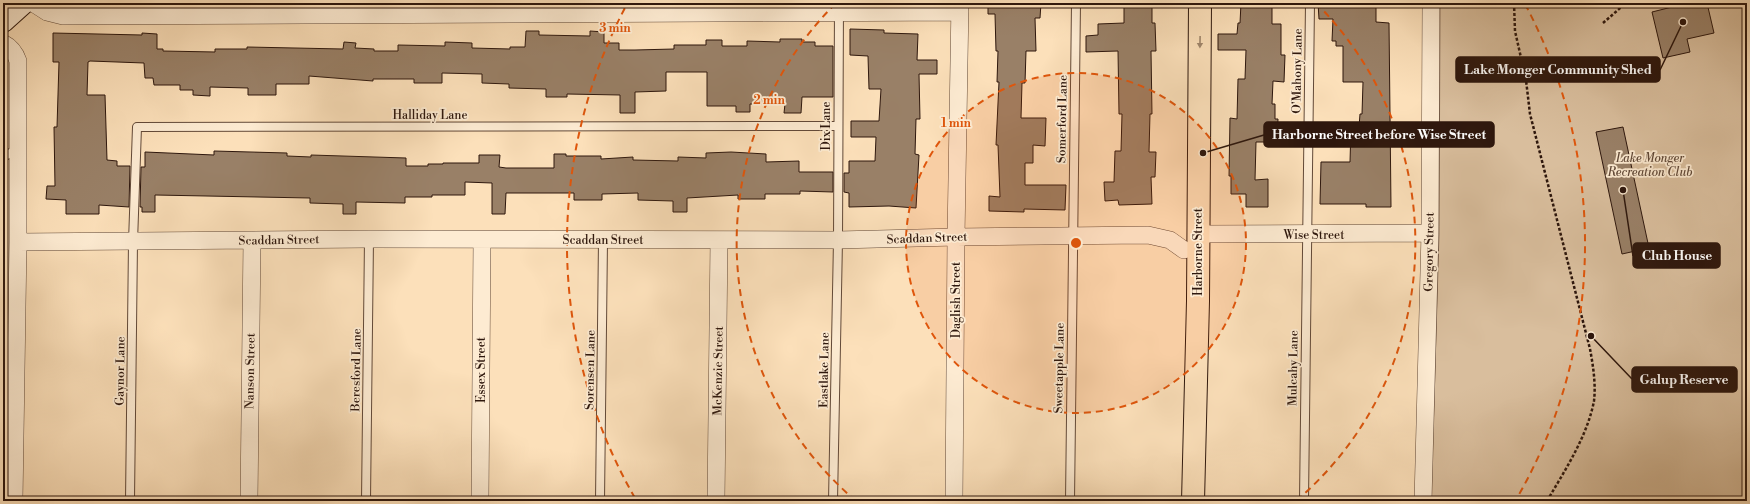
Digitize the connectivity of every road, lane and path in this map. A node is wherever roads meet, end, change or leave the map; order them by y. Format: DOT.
graph roads {
  1 [pos="23,3"];
  2 [pos="33,3"];
  3 [pos="1076,3"];
  4 [pos="1186,3"];
  5 [pos="1200,3"];
  6 [pos="1310,3"];
  7 [pos="1431,3"];
  8 [pos="1514,3"];
  9 [pos="1626,3"];
  10 [pos="839,8"];
  11 [pos="960,8"];
  12 [pos="68,9"];
  13 [pos="168,9"];
  14 [pos="3,21"];
  15 [pos="1602,23"];
  16 [pos="3,43"];
  17 [pos="838,126"];
  18 [pos="18,149"];
  19 [pos="3,157"];
  20 [pos="1430,233"];
  21 [pos="1198,234"];
  22 [pos="1307,235"];
  23 [pos="1073,236"];
  24 [pos="956,237"];
  25 [pos="369,239"];
  26 [pos="482,240"];
  27 [pos="603,240"];
  28 [pos="838,240"];
  29 [pos="252,241"];
  30 [pos="719,241"];
  31 [pos="18,242"];
  32 [pos="133,242"];
  33 [pos="1184,250"];
  34 [pos="14,501"];
  35 [pos="130,501"];
  36 [pos="249,501"];
  37 [pos="366,501"];
  38 [pos="480,501"];
  39 [pos="600,501"];
  40 [pos="716,501"];
  41 [pos="833,501"];
  42 [pos="954,501"];
  43 [pos="1070,501"];
  44 [pos="1180,501"];
  45 [pos="1193,501"];
  46 [pos="1304,501"];
  47 [pos="1423,501"];
  48 [pos="1547,501"];
  1 -- 14 [label="main road"];
  2 -- 12 [label="street"];
  3 -- 23 [label="lane, Somerford Lane"];
  4 -- 33 [label="main road, Harborne Street"];
  5 -- 21 [label="main road, Harborne Street, one-way"];
  6 -- 22 [label="lane, O'Mahony Lane"];
  7 -- 20 [label="street, Gregory Street"];
  8 -- 48 [label="path"];
  9 -- 15 [label="path"];
  10 -- 11 [label="street"];
  10 -- 13 [label="street"];
  10 -- 17 [label="lane, Dix Lane"];
  11 -- 24 [label="street, Daglish Street"];
  12 -- 13 [label="street"];
  16 -- 18 [label="street"];
  17 -- 28 [label="lane, Dix Lane"];
  17 -- 32 [label="lane, Halliday Lane"];
  18 -- 19 [label="lane"];
  18 -- 31 [label="street"];
  20 -- 22 [label="street, Wise Street"];
  20 -- 47 [label="street, Gregory Street"];
  21 -- 22 [label="street, Wise Street"];
  21 -- 45 [label="main road, Harborne Street"];
  22 -- 46 [label="lane, Mulcahy Lane"];
  23 -- 24 [label="street, Scaddan Street"];
  23 -- 33 [label="street, Scaddan Street"];
  23 -- 43 [label="lane, Sweetapple Lane"];
  24 -- 28 [label="street, Scaddan Street"];
  24 -- 42 [label="street, Daglish Street"];
  25 -- 26 [label="street, Scaddan Street"];
  25 -- 29 [label="street, Scaddan Street"];
  25 -- 37 [label="lane, Beresford Lane"];
  26 -- 27 [label="street, Scaddan Street"];
  26 -- 38 [label="street, Essex Street"];
  27 -- 30 [label="street, Scaddan Street"];
  27 -- 39 [label="lane, Sorensen Lane"];
  28 -- 30 [label="street, Scaddan Street"];
  28 -- 41 [label="lane, Eastlake Lane"];
  29 -- 32 [label="street, Scaddan Street"];
  29 -- 36 [label="street, Nanson Street"];
  30 -- 40 [label="street, McKenzie Street"];
  31 -- 32 [label="street, Scaddan Street"];
  31 -- 34 [label="street"];
  32 -- 35 [label="lane, Gaynor Lane"];
  33 -- 44 [label="main road, Harborne Street"];
}
